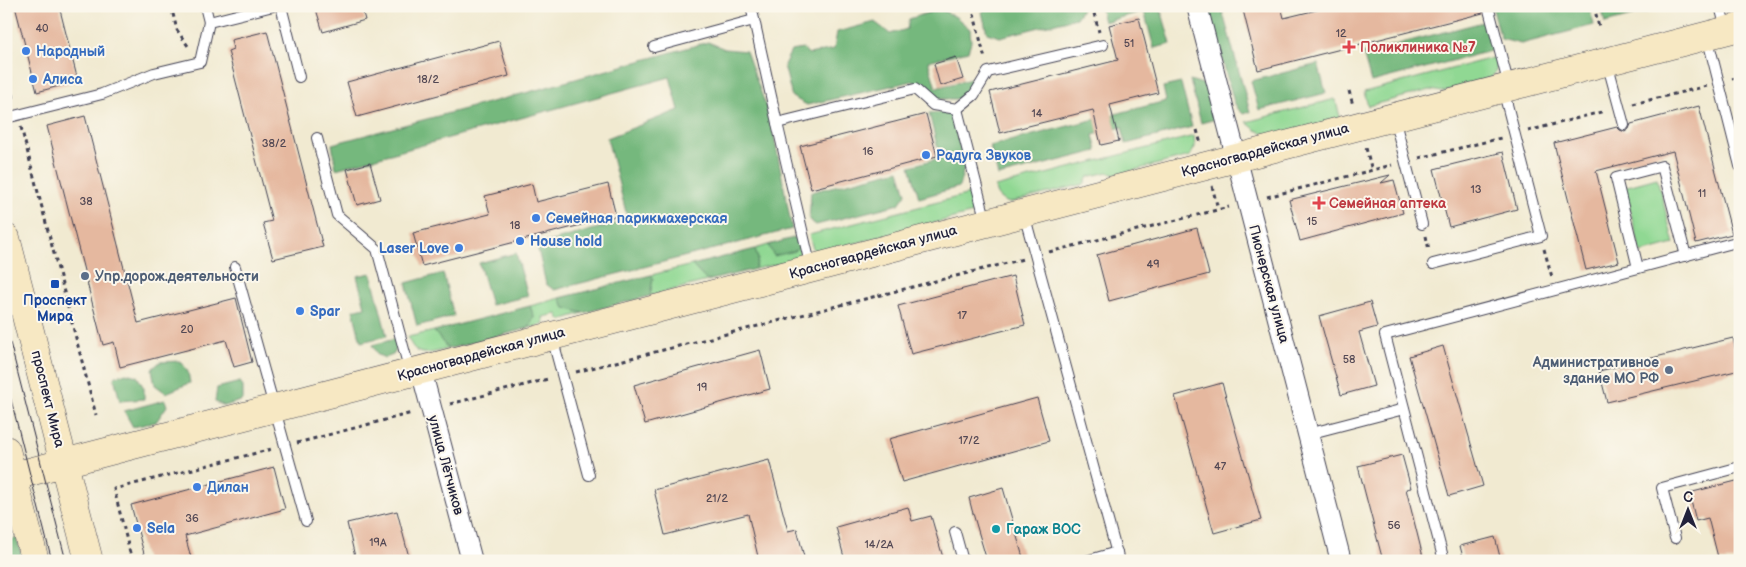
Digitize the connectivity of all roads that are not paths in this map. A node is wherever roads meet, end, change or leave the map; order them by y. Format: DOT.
graph roads {
  1 [pos="205,6"];
  2 [pos="273,6"];
  3 [pos="281,6"];
  4 [pos="750,6"];
  5 [pos="1197,6"];
  6 [pos="1488,6"];
  7 [pos="754,20"];
  8 [pos="210,22"];
  9 [pos="1723,25"];
  10 [pos="1103,45"];
  11 [pos="654,47"];
  12 [pos="1607,61"];
  13 [pos="299,77"];
  14 [pos="1506,88"];
  15 [pos="957,109"];
  16 [pos="1394,117"];
  17 [pos="6,118"];
  18 [pos="777,123"];
  19 [pos="1624,125"];
  20 [pos="317,138"];
  21 [pos="1738,149"];
  22 [pos="1236,158"];
  23 [pos="1633,161"];
  24 [pos="1740,166"];
  25 [pos="1636,173"];
  26 [pos="1023,213"];
  27 [pos="987,223"];
  28 [pos="1422,224"];
  29 [pos="6,238"];
  30 [pos="1740,241"];
  31 [pos="1686,256"];
  32 [pos="1433,264"];
  33 [pos="235,267"];
  34 [pos="811,268"];
  35 [pos="1638,268"];
  36 [pos="551,336"];
  37 [pos="416,371"];
  38 [pos="274,408"];
  39 [pos="1404,409"];
  40 [pos="1308,434"];
  41 [pos="6,450"];
  42 [pos="64,463"];
  43 [pos="1740,467"];
  44 [pos="589,475"];
  45 [pos="10,477"];
  46 [pos="306,521"];
  47 [pos="956,532"];
  48 [pos="1675,538"];
  49 [pos="1118,556"];
  50 [pos="35,561"];
  51 [pos="89,561"];
  52 [pos="472,561"];
  53 [pos="963,561"];
  54 [pos="1086,561"];
  55 [pos="1341,561"];
  56 [pos="1444,561"];
  1 -- 8 [label="lane"];
  2 -- 8 [label="lane"];
  3 -- 13 [label="lane"];
  4 -- 7 [label="lane"];
  5 -- 22 [label="street, Пионерская улица"];
  6 -- 14 [label="lane"];
  7 -- 11 [label="lane"];
  7 -- 18 [label="lane"];
  8 -- 17 [label="lane"];
  9 -- 12 [label="street, Красногвардейская улица"];
  9 -- 21 [label="lane"];
  10 -- 15 [label="lane"];
  12 -- 14 [label="street, Красногвардейская улица"];
  12 -- 19 [label="lane"];
  14 -- 16 [label="street, Красногвардейская улица"];
  14 -- 32 [label="lane"];
  15 -- 18 [label="lane"];
  15 -- 27 [label="lane"];
  16 -- 22 [label="street, Красногвардейская улица"];
  16 -- 28 [label="lane"];
  18 -- 34 [label="lane"];
  20 -- 37 [label="lane"];
  21 -- 24 [label="lane"];
  22 -- 26 [label="street, Красногвардейская улица"];
  22 -- 40 [label="street, Пионерская улица"];
  23 -- 25 [label="lane"];
  25 -- 31 [label="lane"];
  25 -- 35 [label="lane"];
  26 -- 27 [label="street, Красногвардейская улица"];
  26 -- 49 [label="lane"];
  27 -- 34 [label="street, Красногвардейская улица"];
  29 -- 42 [label="street, проспект Мира"];
  30 -- 31 [label="lane"];
  31 -- 35 [label="lane"];
  33 -- 38 [label="lane"];
  34 -- 36 [label="street, Красногвардейская улица"];
  35 -- 39 [label="lane"];
  36 -- 37 [label="street, Красногвардейская улица"];
  36 -- 44 [label="lane"];
  37 -- 38 [label="street, Красногвардейская улица"];
  37 -- 52 [label="street, улица Лётчиков"];
  38 -- 42 [label="street, Красногвардейская улица"];
  38 -- 46 [label="lane"];
  39 -- 40 [label="lane"];
  39 -- 56 [label="lane"];
  40 -- 55 [label="street, Пионерская улица"];
  41 -- 45 [label="street"];
  42 -- 45 [label="street, Красногвардейская улица"];
  42 -- 51 [label="street, проспект Мира"];
  43 -- 48 [label="lane"];
  45 -- 50 [label="street"];
  47 -- 53 [label="lane"];
  49 -- 54 [label="lane"];
}
